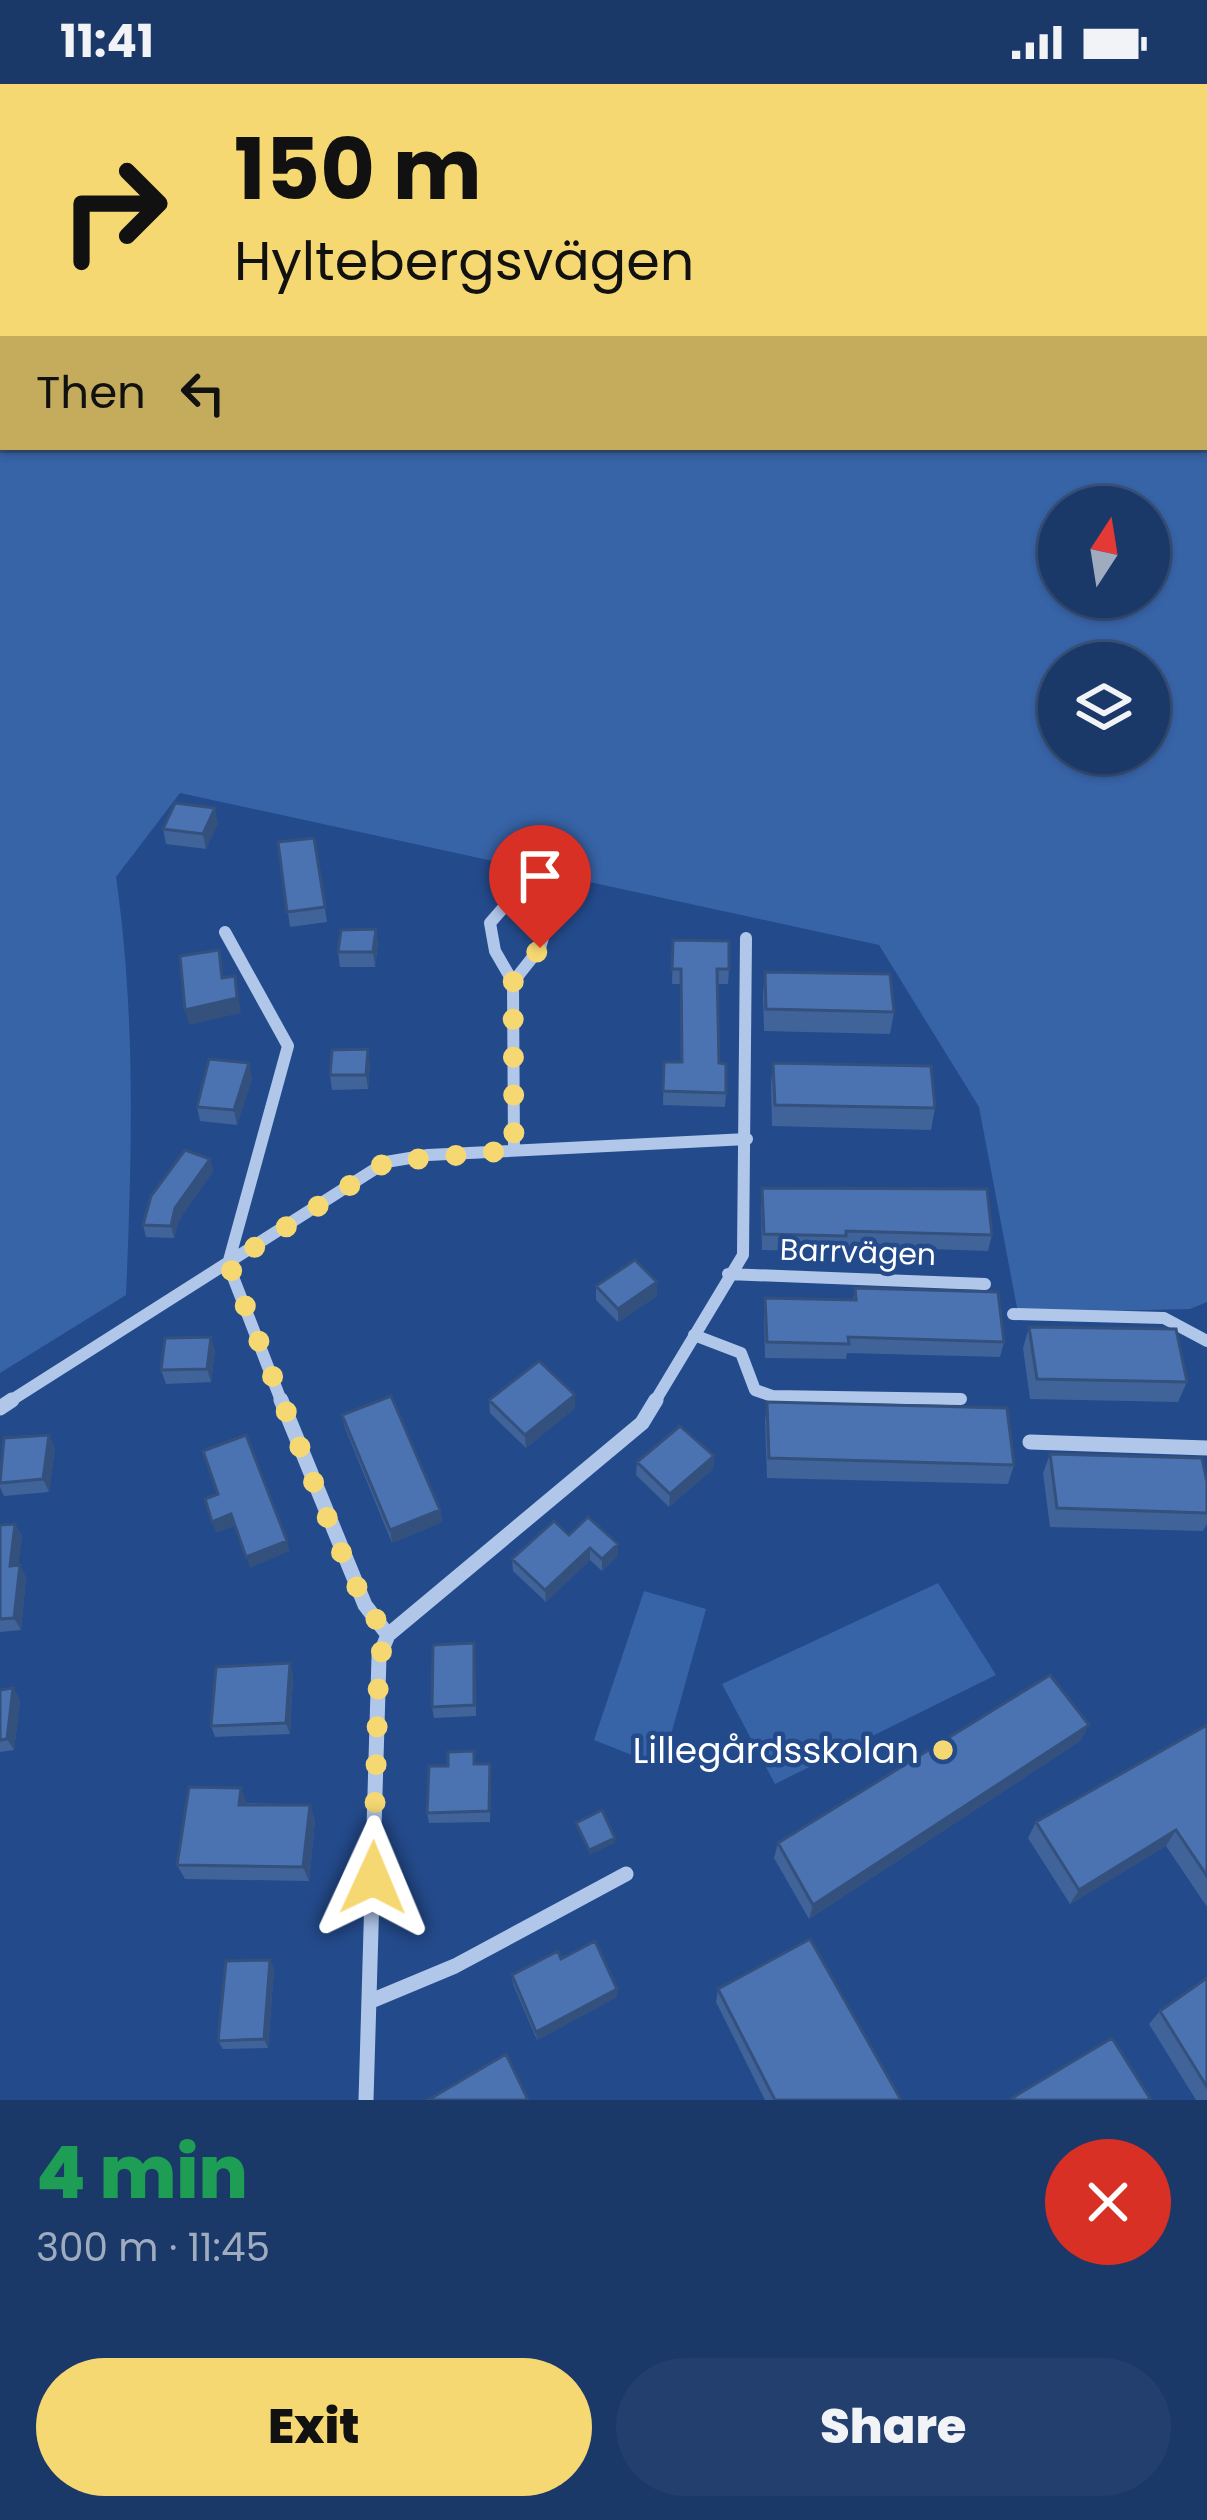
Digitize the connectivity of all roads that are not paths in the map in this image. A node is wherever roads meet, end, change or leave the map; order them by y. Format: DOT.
graph roads {
  1 [pos="225,932"];
  2 [pos="746,938"];
  3 [pos="513,982"];
  4 [pos="746,1139"];
  5 [pos="514,1150"];
  6 [pos="229,1264"];
  7 [pos="728,1274"];
  8 [pos="986,1284"];
  9 [pos="1013,1314"];
  10 [pos="694,1335"];
  11 [pos="1207,1341"];
  12 [pos="961,1399"];
  13 [pos="0,1408"];
  14 [pos="1030,1442"];
  15 [pos="1207,1448"];
  16 [pos="388,1635"];
  17 [pos="626,1874"];
  18 [pos="370,2001"];
  19 [pos="366,2100"];
  1 -- 6 [label="street"];
  2 -- 4 [label="street"];
  3 -- 3 [label="street"];
  3 -- 5 [label="street"];
  4 -- 5 [label="street"];
  4 -- 7 [label="street"];
  5 -- 6 [label="street"];
  6 -- 13 [label="street"];
  6 -- 16 [label="street"];
  7 -- 8 [label="street, Barrvägen"];
  7 -- 10 [label="street"];
  9 -- 11 [label="street"];
  10 -- 12 [label="street"];
  10 -- 16 [label="street"];
  14 -- 15 [label="street"];
  16 -- 18 [label="street"];
  17 -- 18 [label="street"];
  18 -- 19 [label="street"];
}
